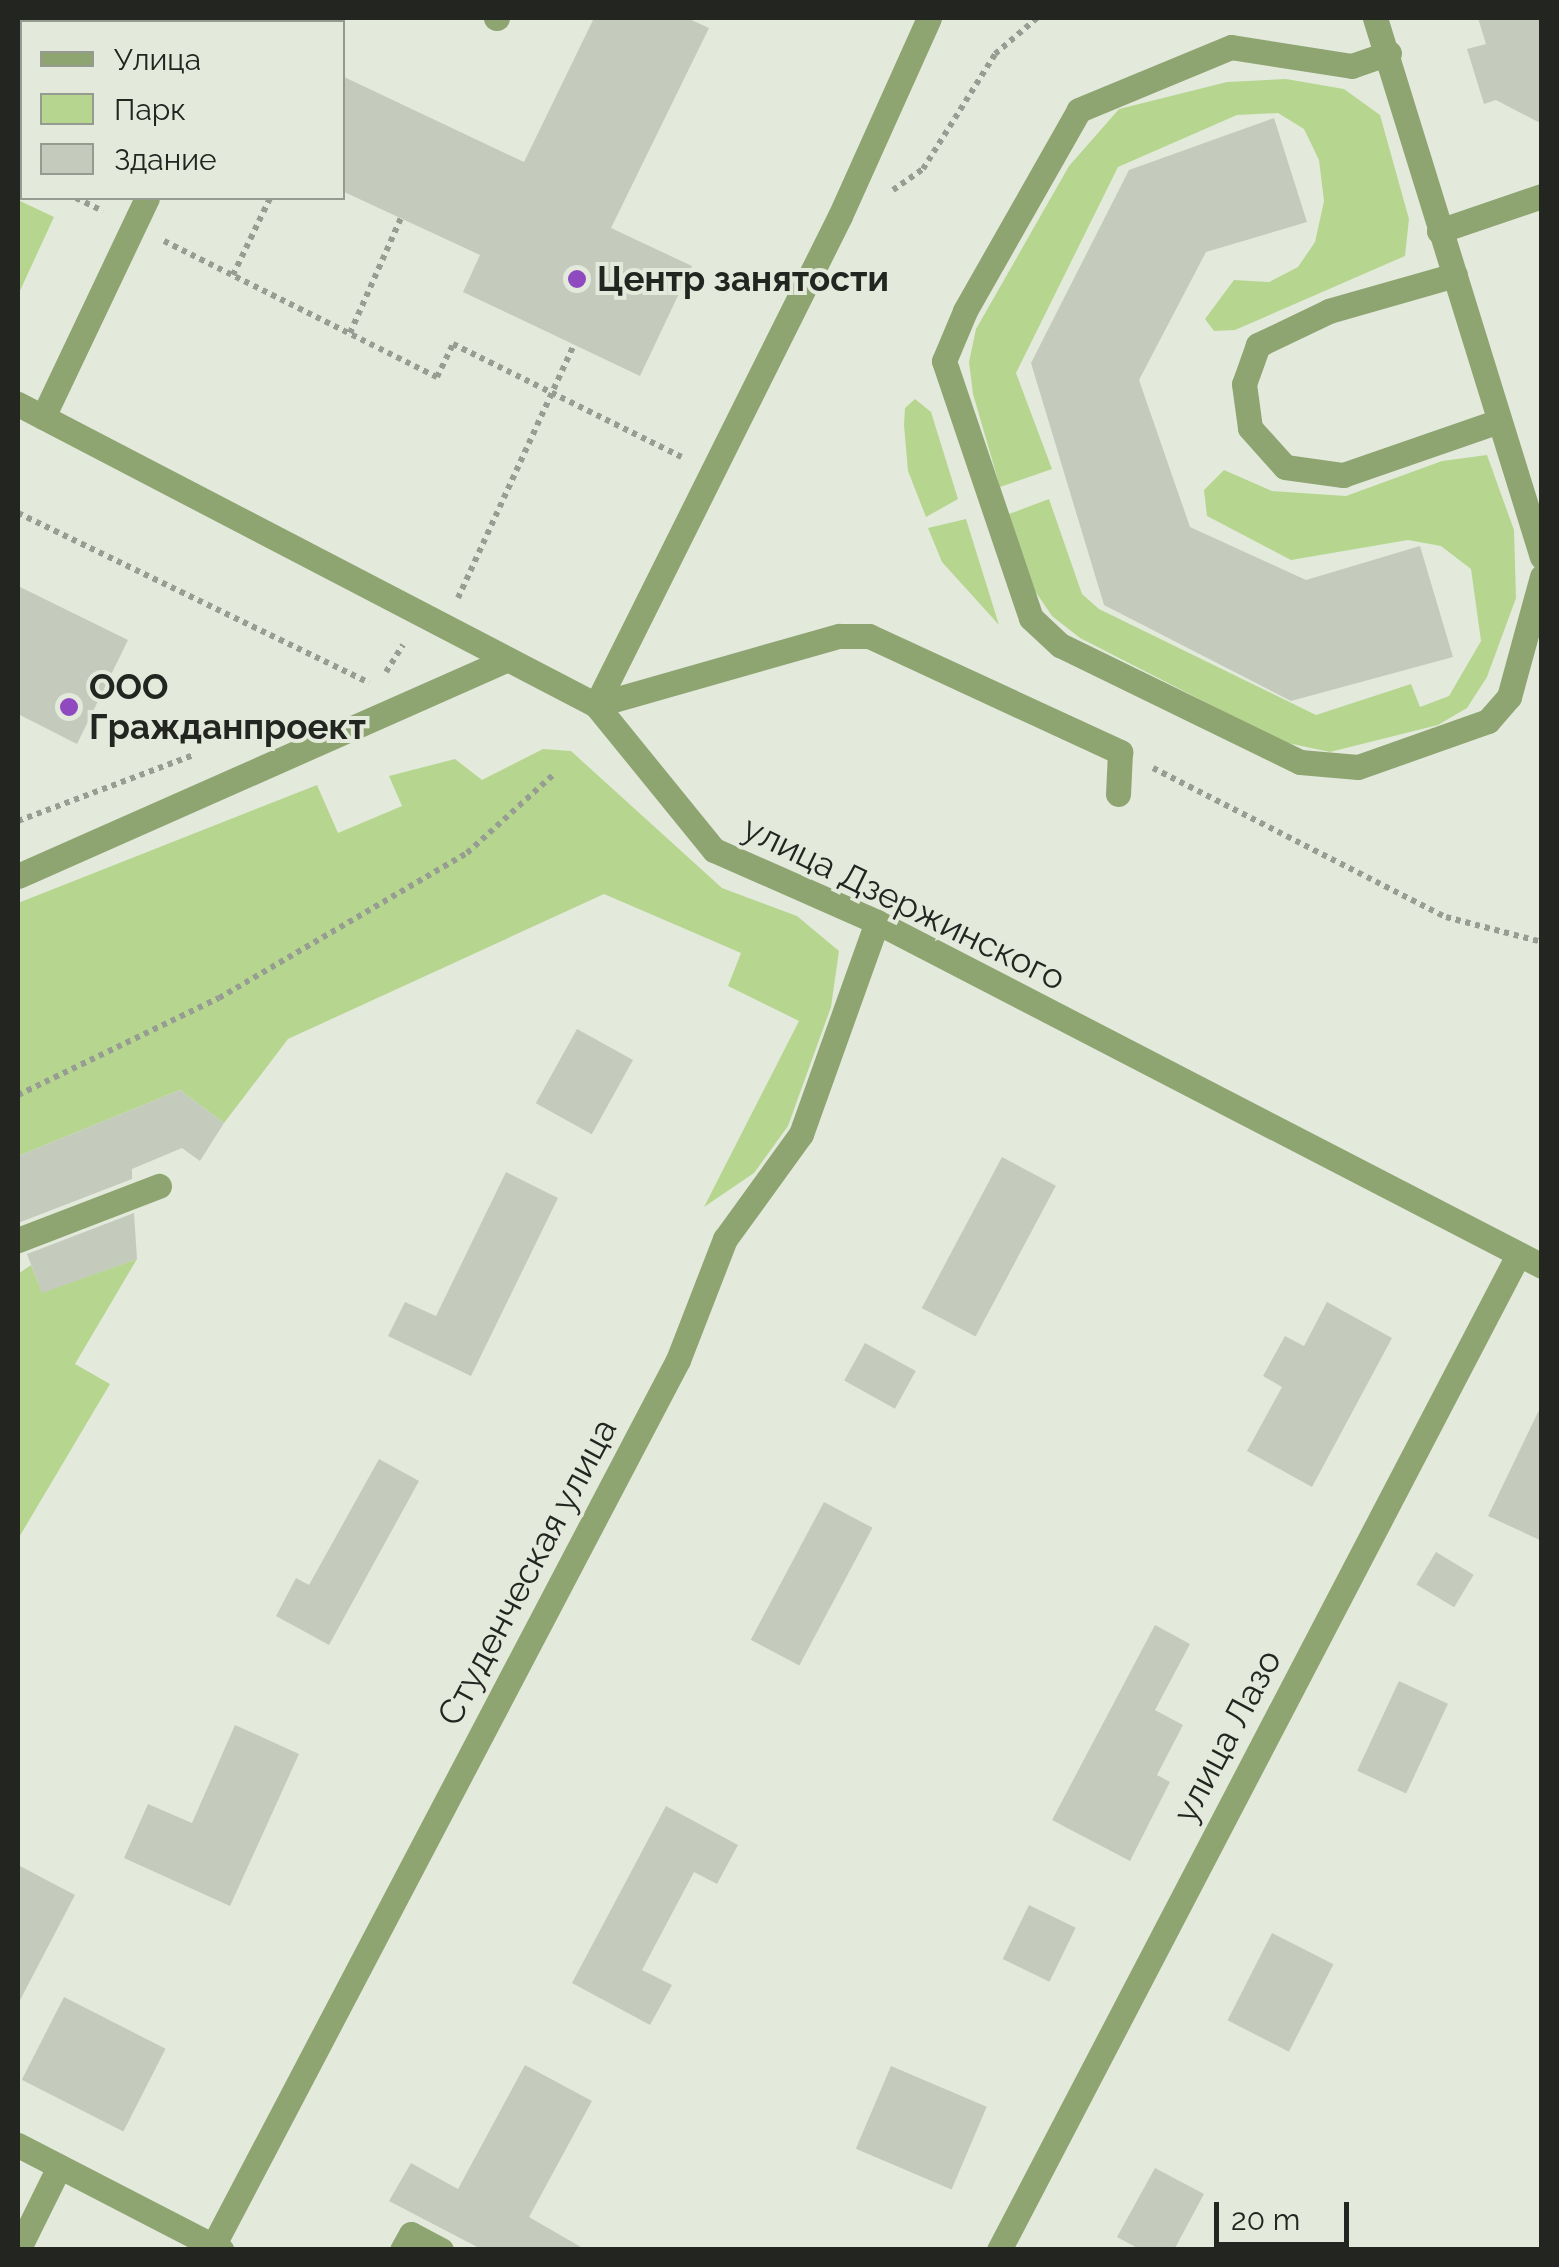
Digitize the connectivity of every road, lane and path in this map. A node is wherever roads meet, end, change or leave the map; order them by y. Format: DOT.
graph roads {
  1 [pos="929,18"];
  2 [pos="1037,18"];
  3 [pos="1376,18"];
  4 [pos="1389,54"];
  5 [pos="1542,196"];
  6 [pos="80,200"];
  7 [pos="147,200"];
  8 [pos="269,200"];
  9 [pos="840,216"];
  10 [pos="401,218"];
  11 [pos="134,226"];
  12 [pos="1439,231"];
  13 [pos="233,275"];
  14 [pos="1455,275"];
  15 [pos="350,333"];
  16 [pos="574,345"];
  17 [pos="552,393"];
  18 [pos="18,404"];
  19 [pos="43,418"];
  20 [pos="1496,422"];
  21 [pos="691,440"];
  22 [pos="18,513"];
  23 [pos="1542,557"];
  24 [pos="1542,576"];
  25 [pos="425,612"];
  26 [pos="506,660"];
  27 [pos="376,687"];
  28 [pos="358,694"];
  29 [pos="596,705"];
  30 [pos="1120,752"];
  31 [pos="197,754"];
  32 [pos="554,775"];
  33 [pos="1118,794"];
  34 [pos="18,821"];
  35 [pos="18,876"];
  36 [pos="877,922"];
  37 [pos="1542,942"];
  38 [pos="18,1095"];
  39 [pos="159,1186"];
  40 [pos="18,1240"];
  41 [pos="1518,1255"];
  42 [pos="1542,1266"];
  43 [pos="18,2146"];
  44 [pos="59,2167"];
  45 [pos="217,2248"];
  46 [pos="18,2250"];
  47 [pos="402,2250"];
  48 [pos="442,2250"];
  49 [pos="999,2250"];
  1 -- 9 [label="street"];
  2 -- 9 [label="path"];
  3 -- 4 [label="street"];
  4 -- 12 [label="street"];
  4 -- 24 [label="street"];
  5 -- 12 [label="street"];
  6 -- 11 [label="path"];
  7 -- 11 [label="street"];
  8 -- 13 [label="path"];
  9 -- 29 [label="street"];
  10 -- 15 [label="path"];
  11 -- 13 [label="path"];
  11 -- 19 [label="street"];
  12 -- 14 [label="street"];
  13 -- 15 [label="path"];
  14 -- 20 [label="street"];
  14 -- 20 [label="street"];
  15 -- 17 [label="path"];
  16 -- 17 [label="path"];
  17 -- 21 [label="path"];
  17 -- 25 [label="path"];
  18 -- 19 [label="street, улица Дзержинского"];
  19 -- 25 [label="street, улица Дзержинского"];
  20 -- 23 [label="street"];
  22 -- 27 [label="path"];
  25 -- 26 [label="street, улица Дзержинского"];
  25 -- 27 [label="path"];
  26 -- 29 [label="street, улица Дзержинского"];
  26 -- 35 [label="street"];
  27 -- 28 [label="path"];
  29 -- 30 [label="street"];
  29 -- 36 [label="street, улица Дзержинского"];
  30 -- 33 [label="street"];
  30 -- 37 [label="path"];
  31 -- 34 [label="path"];
  32 -- 38 [label="path"];
  36 -- 41 [label="street, улица Дзержинского"];
  36 -- 45 [label="street, Студенческая улица"];
  39 -- 40 [label="street"];
  41 -- 42 [label="street, улица Дзержинского"];
  41 -- 49 [label="street, улица Лазо"];
  43 -- 44 [label="street"];
  44 -- 45 [label="street"];
  44 -- 46 [label="street"];
  47 -- 48 [label="street"];
}
